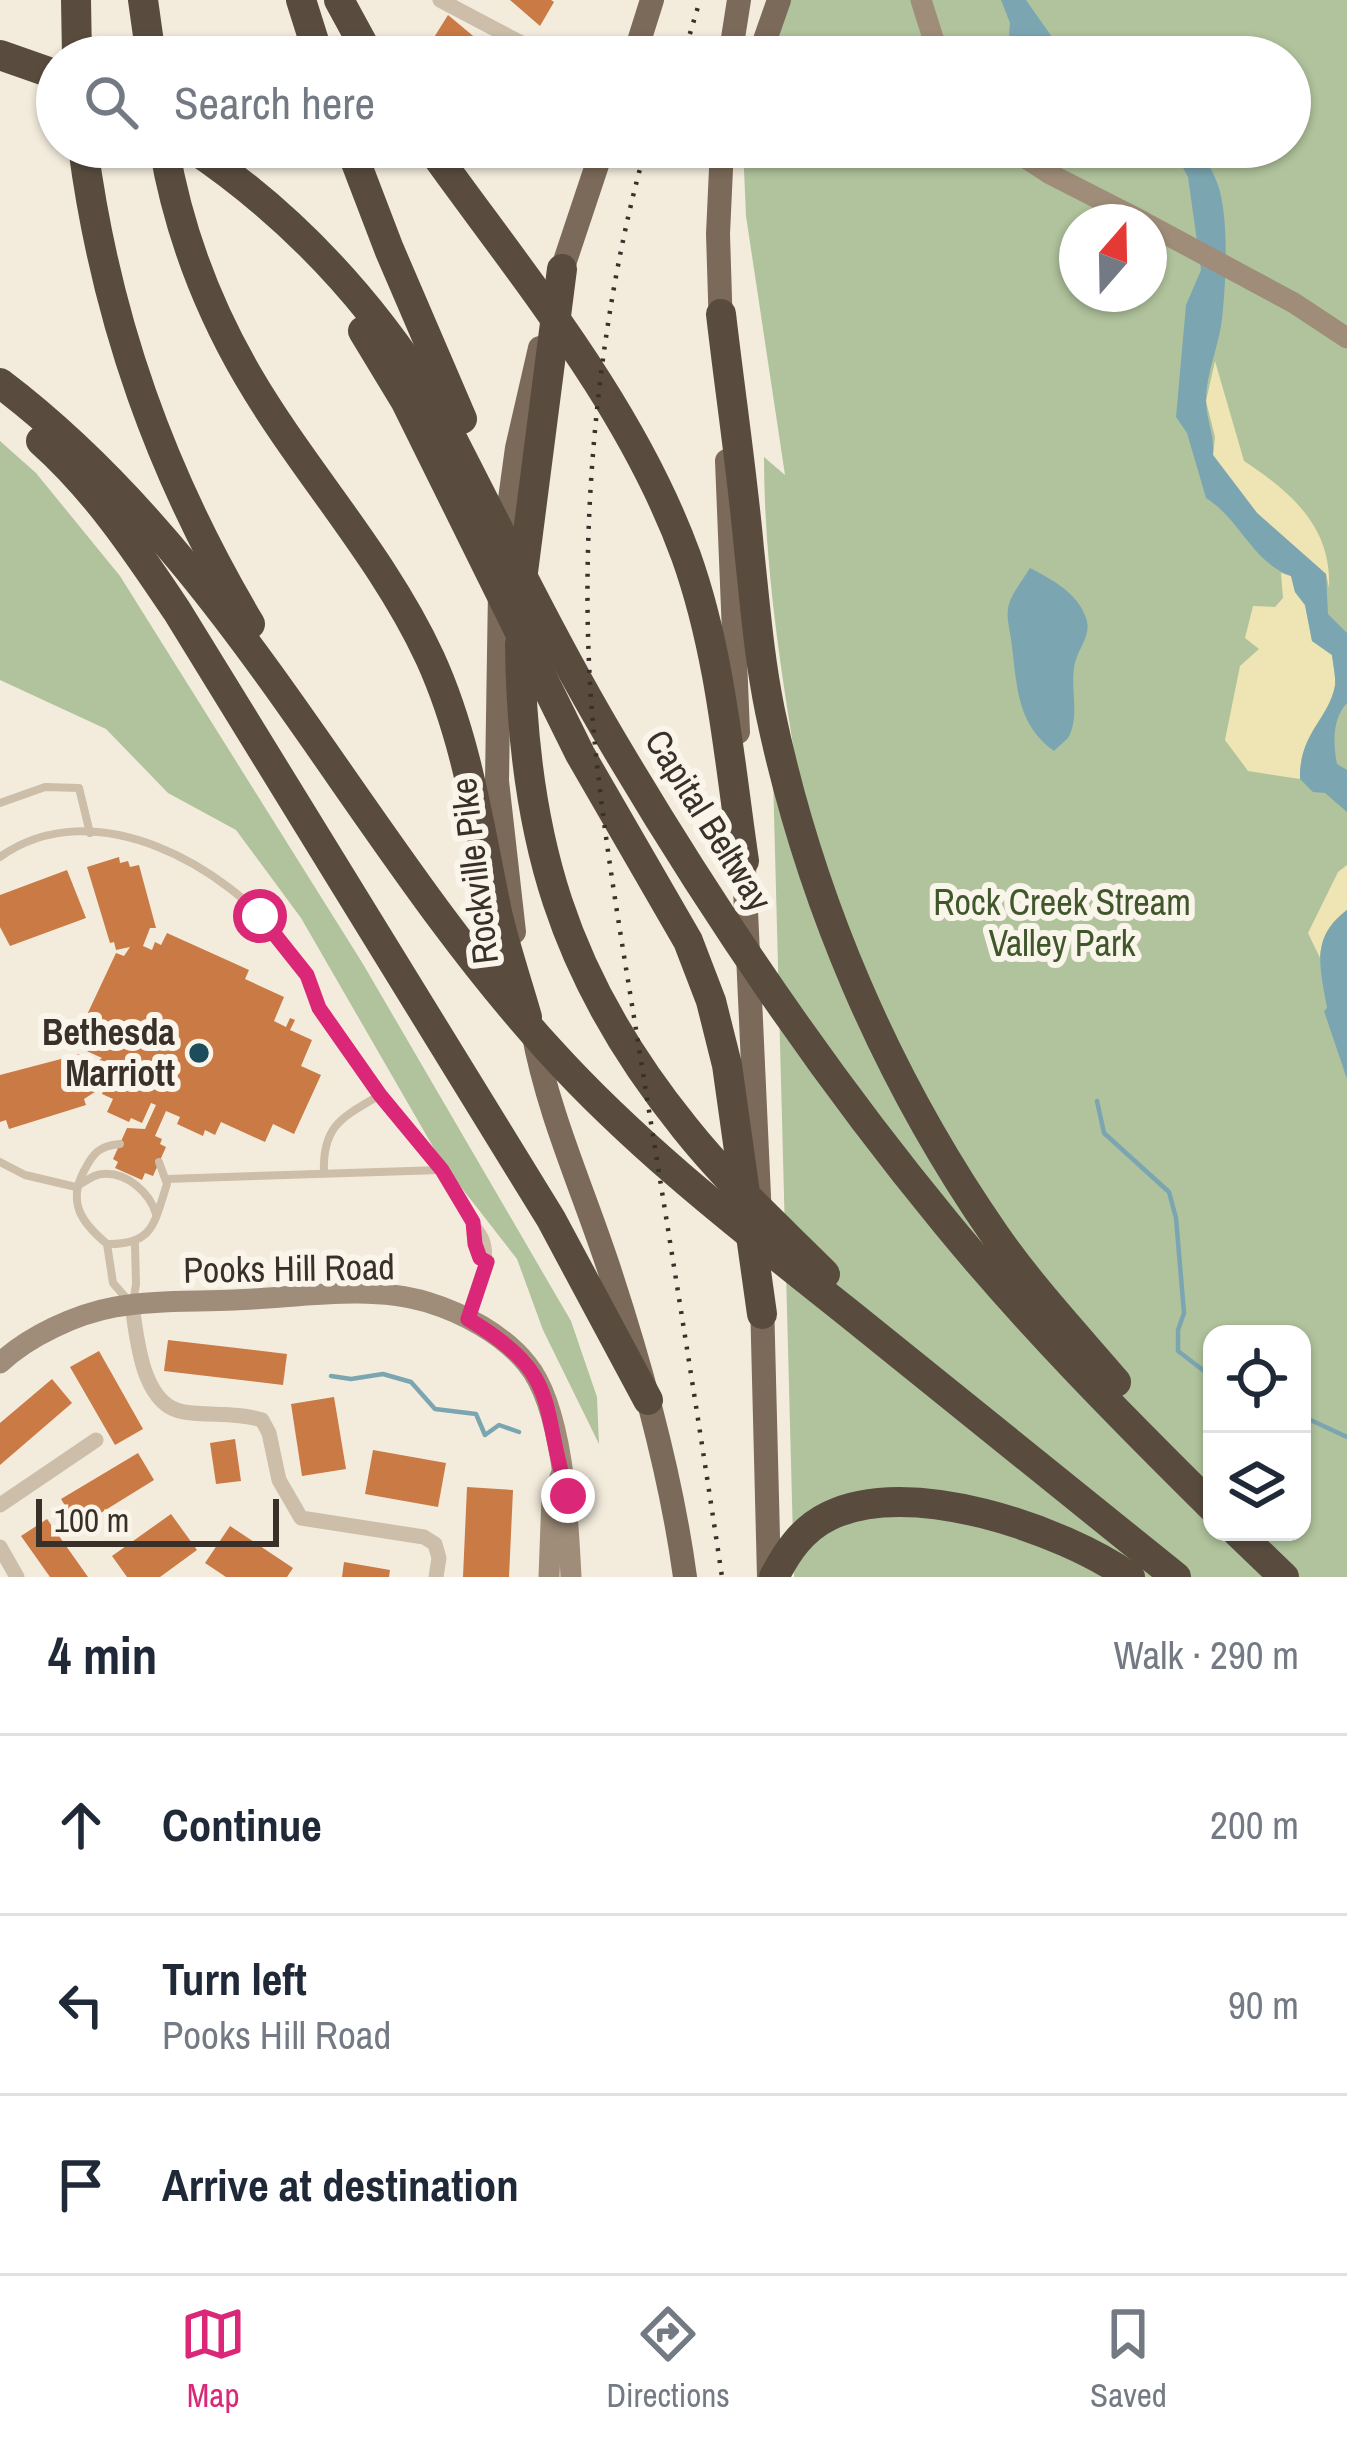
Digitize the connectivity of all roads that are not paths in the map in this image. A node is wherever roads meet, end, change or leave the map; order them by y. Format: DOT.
graph roads {
  1 [pos="76,0"];
  2 [pos="143,0"];
  3 [pos="302,0"];
  4 [pos="339,0"];
  5 [pos="440,0"];
  6 [pos="652,0"];
  7 [pos="739,0"];
  8 [pos="779,0"];
  9 [pos="921,0"];
  10 [pos="72,36"];
  11 [pos="148,36"];
  12 [pos="313,36"];
  13 [pos="359,36"];
  14 [pos="508,36"];
  15 [pos="639,36"];
  16 [pos="733,36"];
  17 [pos="766,36"];
  18 [pos="932,36"];
  19 [pos="0,55"];
  20 [pos="36,58"];
  21 [pos="86,168"];
  22 [pos="167,168"];
  23 [pos="220,168"];
  24 [pos="358,168"];
  25 [pos="445,168"];
  26 [pos="596,168"];
  27 [pos="721,168"];
  28 [pos="732,168"];
  29 [pos="1041,168"];
  30 [pos="244,185"];
  31 [pos="1109,204"];
  32 [pos="718,234"];
  33 [pos="1167,234"];
  34 [pos="562,268"];
  35 [pos="721,314"];
  36 [pos="1347,338"];
  37 [pos="540,376"];
  38 [pos="0,383"];
  39 [pos="0,406"];
  40 [pos="553,628"];
  41 [pos="327,755"];
  42 [pos="0,803"];
  43 [pos="90,833"];
  44 [pos="0,857"];
  45 [pos="744,861"];
  46 [pos="507,929"];
  47 [pos="536,1048"];
  48 [pos="380,1095"];
  49 [pos="749,1140"];
  50 [pos="120,1144"];
  51 [pos="0,1162"];
  52 [pos="159,1162"];
  53 [pos="442,1170"];
  54 [pos="324,1173"];
  55 [pos="166,1179"];
  56 [pos="76,1187"];
  57 [pos="156,1215"];
  58 [pos="107,1244"];
  59 [pos="135,1245"];
  60 [pos="132,1305"];
  61 [pos="762,1315"];
  62 [pos="468,1319"];
  63 [pos="0,1363"];
  64 [pos="926,1376"];
  65 [pos="648,1400"];
  66 [pos="96,1440"];
  67 [pos="561,1475"];
  68 [pos="1203,1480"];
  69 [pos="1203,1498"];
  70 [pos="0,1505"];
  71 [pos="1248,1541"];
  72 [pos="1257,1541"];
  73 [pos="0,1547"];
  74 [pos="17,1577"];
  75 [pos="436,1577"];
  76 [pos="549,1577"];
  77 [pos="571,1577"];
  78 [pos="685,1577"];
  79 [pos="771,1577"];
  80 [pos="1130,1577"];
  81 [pos="1176,1577"];
  82 [pos="1287,1577"];
  1 -- 10 [label="highway"];
  2 -- 11 [label="highway"];
  3 -- 12 [label="highway"];
  4 -- 13 [label="highway"];
  5 -- 14 [label="street"];
  6 -- 15 [label="main road"];
  7 -- 16 [label="main road"];
  8 -- 17 [label="main road"];
  9 -- 18 [label="street"];
  19 -- 20 [label="highway"];
  21 -- 41 [label="highway"];
  22 -- 46 [label="highway"];
  23 -- 30 [label="highway, Capital Beltway"];
  24 -- 40 [label="highway"];
  25 -- 45 [label="highway"];
  26 -- 34 [label="main road"];
  27 -- 32 [label="main road"];
  28 -- 32 [label="main road"];
  29 -- 31 [label="street"];
  30 -- 40 [label="highway, Capital Beltway"];
  30 -- 49 [label="highway"];
  32 -- 35 [label="main road"];
  33 -- 36 [label="street"];
  34 -- 37 [label="highway"];
  35 -- 45 [label="main road"];
  35 -- 68 [label="highway"];
  37 -- 46 [label="main road, Rockville Pike"];
  37 -- 64 [label="highway"];
  38 -- 41 [label="highway"];
  39 -- 65 [label="highway"];
  40 -- 69 [label="highway, Capital Beltway"];
  41 -- 64 [label="highway"];
  42 -- 43 [label="lane"];
  43 -- 44 [label="lane"];
  43 -- 48 [label="lane"];
  45 -- 49 [label="main road"];
  46 -- 47 [label="highway"];
  47 -- 65 [label="main road"];
  48 -- 53 [label="lane"];
  48 -- 54 [label="lane"];
  49 -- 61 [label="highway"];
  50 -- 56 [label="lane"];
  51 -- 56 [label="lane"];
  52 -- 55 [label="lane"];
  53 -- 54 [label="lane"];
  53 -- 62 [label="lane"];
  54 -- 55 [label="lane"];
  55 -- 57 [label="lane"];
  56 -- 57 [label="lane"];
  56 -- 58 [label="lane"];
  57 -- 59 [label="lane"];
  58 -- 59 [label="lane"];
  58 -- 60 [label="lane"];
  59 -- 60 [label="lane"];
  60 -- 62 [label="street, Pooks Hill Road"];
  60 -- 63 [label="street, Pooks Hill Road"];
  60 -- 75 [label="street"];
  61 -- 79 [label="main road"];
  62 -- 67 [label="street, Pooks Hill Road"];
  64 -- 81 [label="highway"];
  65 -- 78 [label="main road"];
  66 -- 70 [label="street"];
  67 -- 76 [label="street, Pooks Hill Road"];
  67 -- 77 [label="street, Pooks Hill Road"];
  71 -- 82 [label="highway"];
  72 -- 82 [label="highway"];
  73 -- 74 [label="street"];
  79 -- 80 [label="highway"];
}
